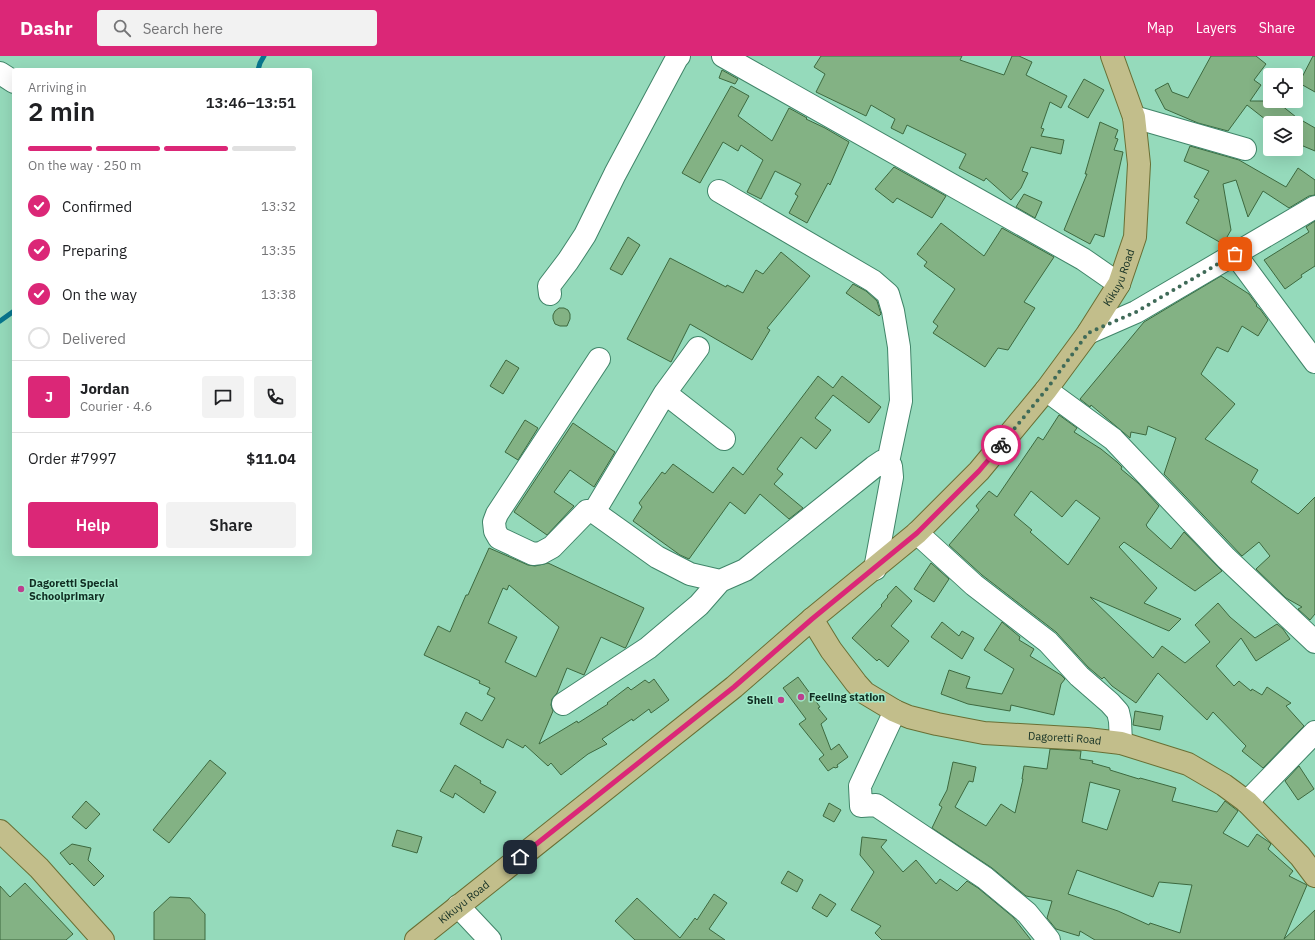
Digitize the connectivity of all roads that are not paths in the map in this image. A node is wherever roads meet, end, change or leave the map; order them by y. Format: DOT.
graph roads {
  1 [pos="679,56"];
  2 [pos="723,56"];
  3 [pos="1112,56"];
  4 [pos="0,74"];
  5 [pos="12,81"];
  6 [pos="1134,117"];
  7 [pos="1245,149"];
  8 [pos="719,191"];
  9 [pos="1315,207"];
  10 [pos="1235,254"];
  11 [pos="1119,284"];
  12 [pos="550,294"];
  13 [pos="1088,333"];
  14 [pos="698,348"];
  15 [pos="599,359"];
  16 [pos="1315,362"];
  17 [pos="1046,390"];
  18 [pos="665,392"];
  19 [pos="724,439"];
  20 [pos="888,462"];
  21 [pos="594,512"];
  22 [pos="917,533"];
  23 [pos="875,568"];
  24 [pos="720,581"];
  25 [pos="812,619"];
  26 [pos="1315,642"];
  27 [pos="563,704"];
  28 [pos="895,711"];
  29 [pos="1315,732"];
  30 [pos="1121,743"];
  31 [pos="1247,802"];
  32 [pos="0,832"];
  33 [pos="1315,876"];
  34 [pos="458,906"];
  35 [pos="102,940"];
  36 [pos="416,940"];
  37 [pos="490,940"];
  38 [pos="1049,940"];
  1 -- 12 [label="street"];
  2 -- 11 [label="street"];
  3 -- 6 [label="main road, Kikuyu Road"];
  4 -- 5 [label="street"];
  6 -- 7 [label="street"];
  6 -- 11 [label="main road, Kikuyu Road"];
  8 -- 20 [label="street"];
  9 -- 10 [label="street"];
  10 -- 13 [label="street"];
  10 -- 16 [label="street"];
  11 -- 13 [label="main road, Kikuyu Road"];
  13 -- 17 [label="main road, Kikuyu Road"];
  14 -- 18 [label="street"];
  15 -- 21 [label="street"];
  17 -- 22 [label="main road, Kikuyu Road"];
  17 -- 26 [label="street"];
  18 -- 19 [label="street"];
  18 -- 21 [label="street"];
  20 -- 23 [label="street"];
  20 -- 24 [label="street"];
  21 -- 24 [label="street"];
  22 -- 23 [label="main road, Kikuyu Road"];
  22 -- 30 [label="street"];
  23 -- 25 [label="main road, Kikuyu Road"];
  24 -- 27 [label="street"];
  25 -- 28 [label="main road, Dagoretti Road"];
  25 -- 34 [label="main road, Kikuyu Road"];
  28 -- 30 [label="main road, Dagoretti Road"];
  28 -- 38 [label="street"];
  29 -- 31 [label="street"];
  30 -- 31 [label="main road, Dagoretti Road"];
  31 -- 33 [label="main road, Dagoretti Road"];
  32 -- 35 [label="main road"];
  34 -- 36 [label="main road, Kikuyu Road"];
  34 -- 37 [label="street"];
}
